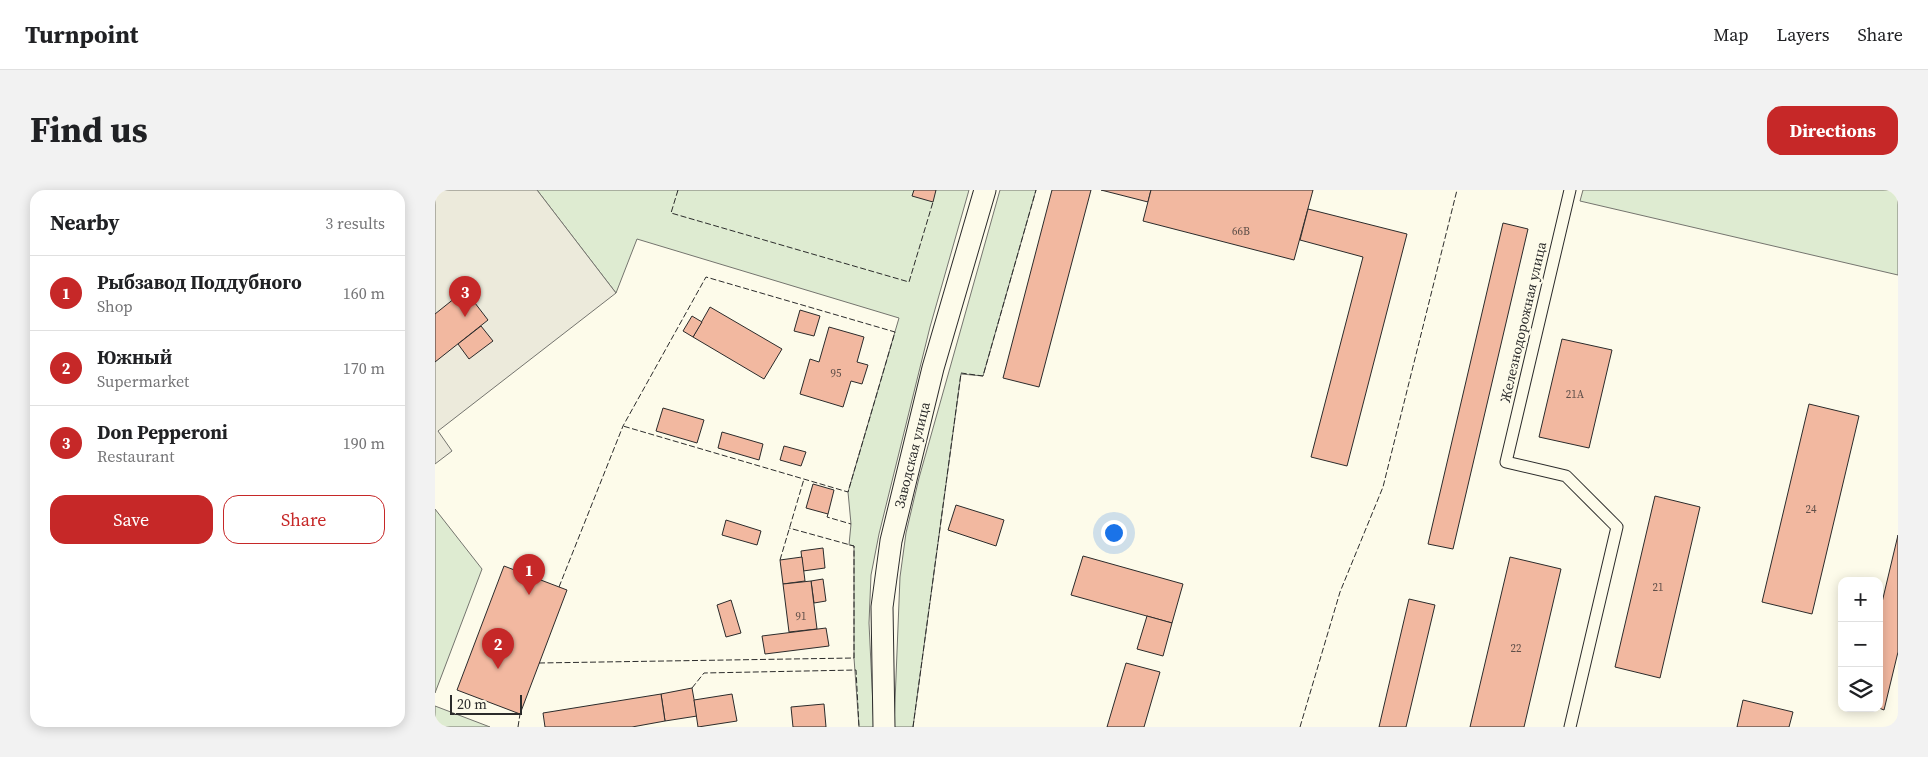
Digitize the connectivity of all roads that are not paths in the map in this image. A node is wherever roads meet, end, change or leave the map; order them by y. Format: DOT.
graph roads {
  1 [pos="985,190"];
  2 [pos="1569,190"];
  3 [pos="885,727"];
  4 [pos="1570,727"];
  1 -- 3 [label="street, Заводская улица"];
  2 -- 4 [label="lane, Железнодорожная улица"];
}
